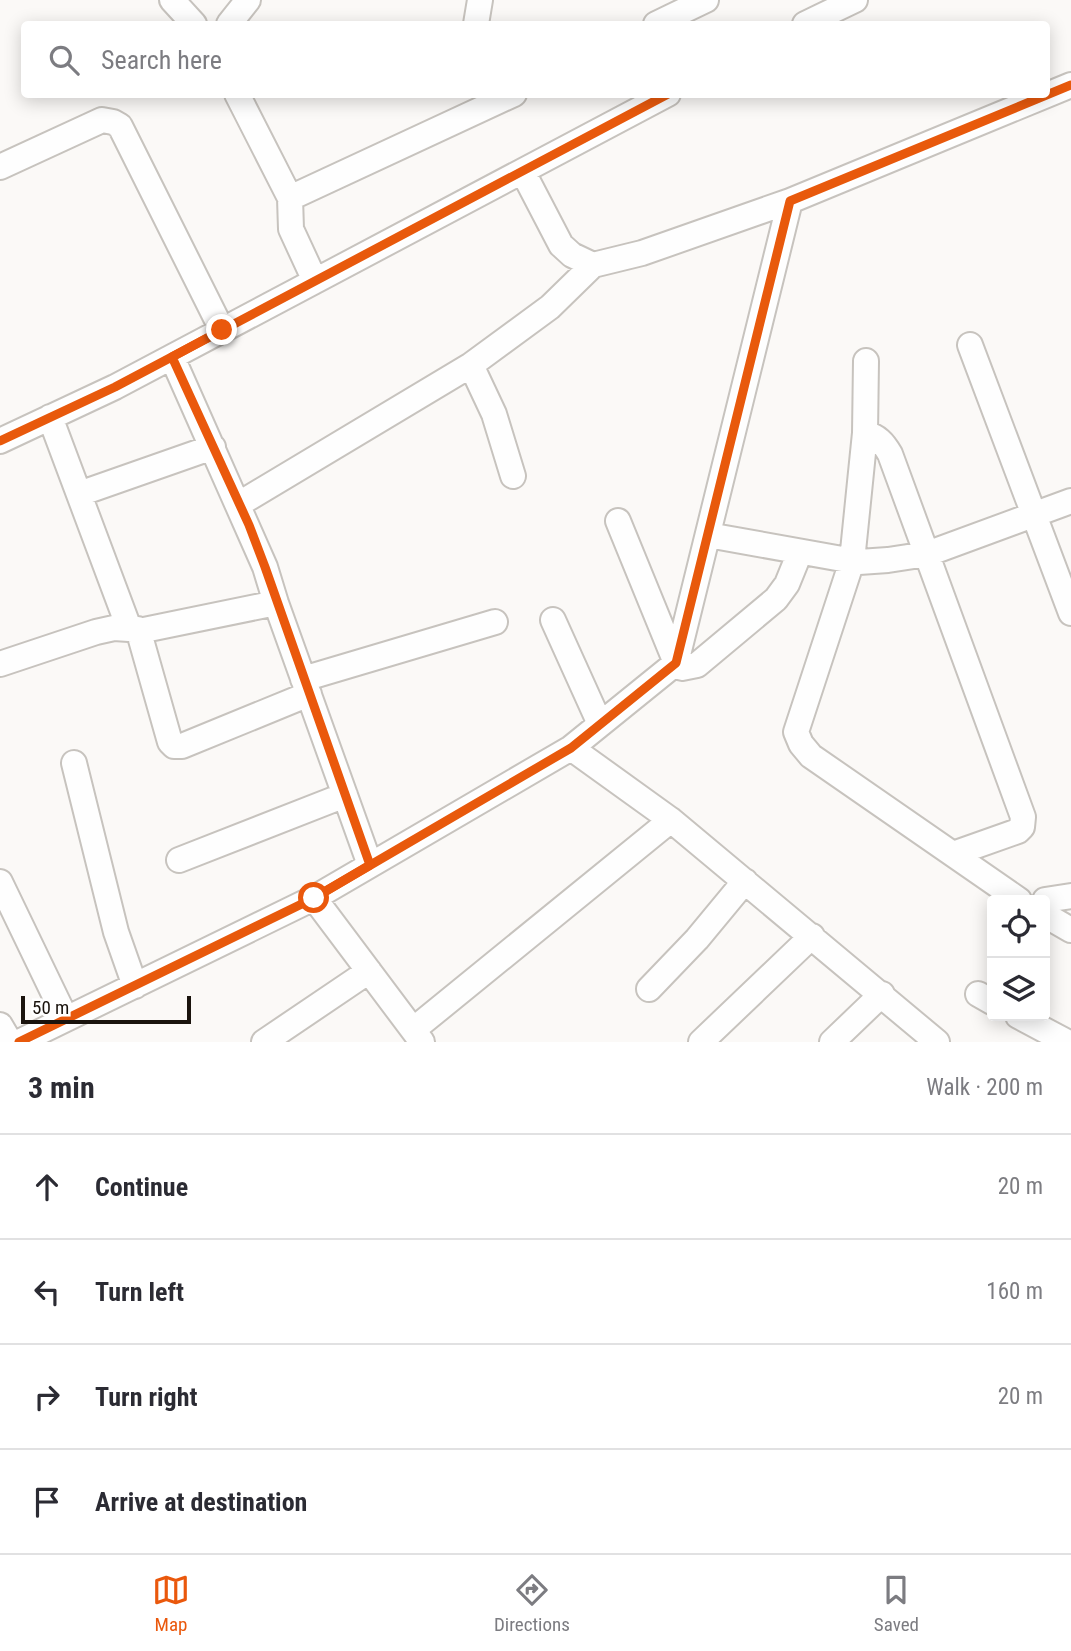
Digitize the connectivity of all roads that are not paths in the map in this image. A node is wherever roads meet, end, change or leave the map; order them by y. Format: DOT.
graph roads {
  1 [pos="172,0"];
  2 [pos="248,0"];
  3 [pos="480,0"];
  4 [pos="855,0"];
  5 [pos="696,2"];
  6 [pos="191,21"];
  7 [pos="231,21"];
  8 [pos="476,21"];
  9 [pos="661,21"];
  10 [pos="811,21"];
  11 [pos="1071,85"];
  12 [pos="1050,94"];
  13 [pos="239,98"];
  14 [pos="661,98"];
  15 [pos="1040,98"];
  16 [pos="486,101"];
  17 [pos="0,167"];
  18 [pos="523,172"];
  19 [pos="290,198"];
  20 [pos="790,201"];
  21 [pos="593,265"];
  22 [pos="315,281"];
  23 [pos="222,330"];
  24 [pos="970,345"];
  25 [pos="172,357"];
  26 [pos="866,360"];
  27 [pos="471,365"];
  28 [pos="50,417"];
  29 [pos="865,433"];
  30 [pos="0,441"];
  31 [pos="213,447"];
  32 [pos="513,476"];
  33 [pos="79,494"];
  34 [pos="1071,501"];
  35 [pos="239,504"];
  36 [pos="1034,515"];
  37 [pos="618,521"];
  38 [pos="708,535"];
  39 [pos="800,552"];
  40 [pos="927,554"];
  41 [pos="852,561"];
  42 [pos="276,603"];
  43 [pos="1071,613"];
  44 [pos="553,620"];
  45 [pos="495,622"];
  46 [pos="133,628"];
  47 [pos="676,663"];
  48 [pos="0,664"];
  49 [pos="306,686"];
  50 [pos="600,724"];
  51 [pos="571,748"];
  52 [pos="74,763"];
  53 [pos="345,795"];
  54 [pos="671,820"];
  55 [pos="953,854"];
  56 [pos="179,860"];
  57 [pos="370,865"];
  58 [pos="745,881"];
  59 [pos="0,882"];
  60 [pos="1012,895"];
  61 [pos="1071,896"];
  62 [pos="314,898"];
  63 [pos="1050,899"];
  64 [pos="1050,918"];
  65 [pos="1071,930"];
  66 [pos="812,936"];
  67 [pos="369,971"];
  68 [pos="135,986"];
  69 [pos="649,989"];
  70 [pos="882,994"];
  71 [pos="66,1019"];
  72 [pos="1027,1021"];
  73 [pos="0,1025"];
  74 [pos="417,1036"];
  75 [pos="9,1042"];
  76 [pos="19,1042"];
  77 [pos="264,1042"];
  78 [pos="701,1042"];
  79 [pos="832,1042"];
  80 [pos="937,1042"];
  81 [pos="1067,1042"];
  1 -- 6 [label="street"];
  2 -- 7 [label="street"];
  3 -- 8 [label="street"];
  4 -- 10 [label="street"];
  5 -- 9 [label="street"];
  11 -- 12 [label="street"];
  13 -- 19 [label="street"];
  14 -- 18 [label="street"];
  15 -- 20 [label="street"];
  16 -- 19 [label="street"];
  17 -- 23 [label="street"];
  18 -- 21 [label="street"];
  18 -- 22 [label="street"];
  19 -- 22 [label="street"];
  20 -- 21 [label="street"];
  20 -- 38 [label="street"];
  21 -- 27 [label="street"];
  22 -- 23 [label="street"];
  23 -- 25 [label="street"];
  24 -- 36 [label="street"];
  25 -- 28 [label="street"];
  25 -- 31 [label="street"];
  26 -- 29 [label="street"];
  27 -- 32 [label="street"];
  27 -- 35 [label="street"];
  28 -- 30 [label="street"];
  28 -- 33 [label="street"];
  29 -- 40 [label="street"];
  29 -- 41 [label="street"];
  31 -- 33 [label="street"];
  31 -- 35 [label="street"];
  33 -- 46 [label="street"];
  34 -- 36 [label="street"];
  35 -- 42 [label="street"];
  36 -- 40 [label="street"];
  36 -- 43 [label="street"];
  37 -- 47 [label="street"];
  38 -- 39 [label="street"];
  38 -- 47 [label="street"];
  39 -- 41 [label="street"];
  39 -- 47 [label="street"];
  40 -- 41 [label="street"];
  40 -- 55 [label="street"];
  41 -- 55 [label="street"];
  42 -- 46 [label="street"];
  42 -- 49 [label="street"];
  44 -- 50 [label="street"];
  45 -- 49 [label="street"];
  46 -- 48 [label="street"];
  46 -- 49 [label="street"];
  47 -- 50 [label="street"];
  49 -- 53 [label="street"];
  50 -- 51 [label="street"];
  51 -- 54 [label="street"];
  51 -- 57 [label="street"];
  52 -- 68 [label="street"];
  53 -- 56 [label="street"];
  53 -- 57 [label="street"];
  54 -- 58 [label="street"];
  54 -- 74 [label="street"];
  55 -- 60 [label="street"];
  57 -- 62 [label="street"];
  58 -- 66 [label="street"];
  58 -- 69 [label="street"];
  59 -- 71 [label="street"];
  61 -- 63 [label="street"];
  62 -- 67 [label="street"];
  62 -- 68 [label="street"];
  64 -- 65 [label="street"];
  66 -- 70 [label="street"];
  66 -- 78 [label="street"];
  67 -- 74 [label="street"];
  67 -- 77 [label="street"];
  68 -- 71 [label="street"];
  70 -- 79 [label="street"];
  70 -- 80 [label="street"];
  71 -- 76 [label="street"];
  72 -- 81 [label="street"];
  73 -- 75 [label="street"];
}
